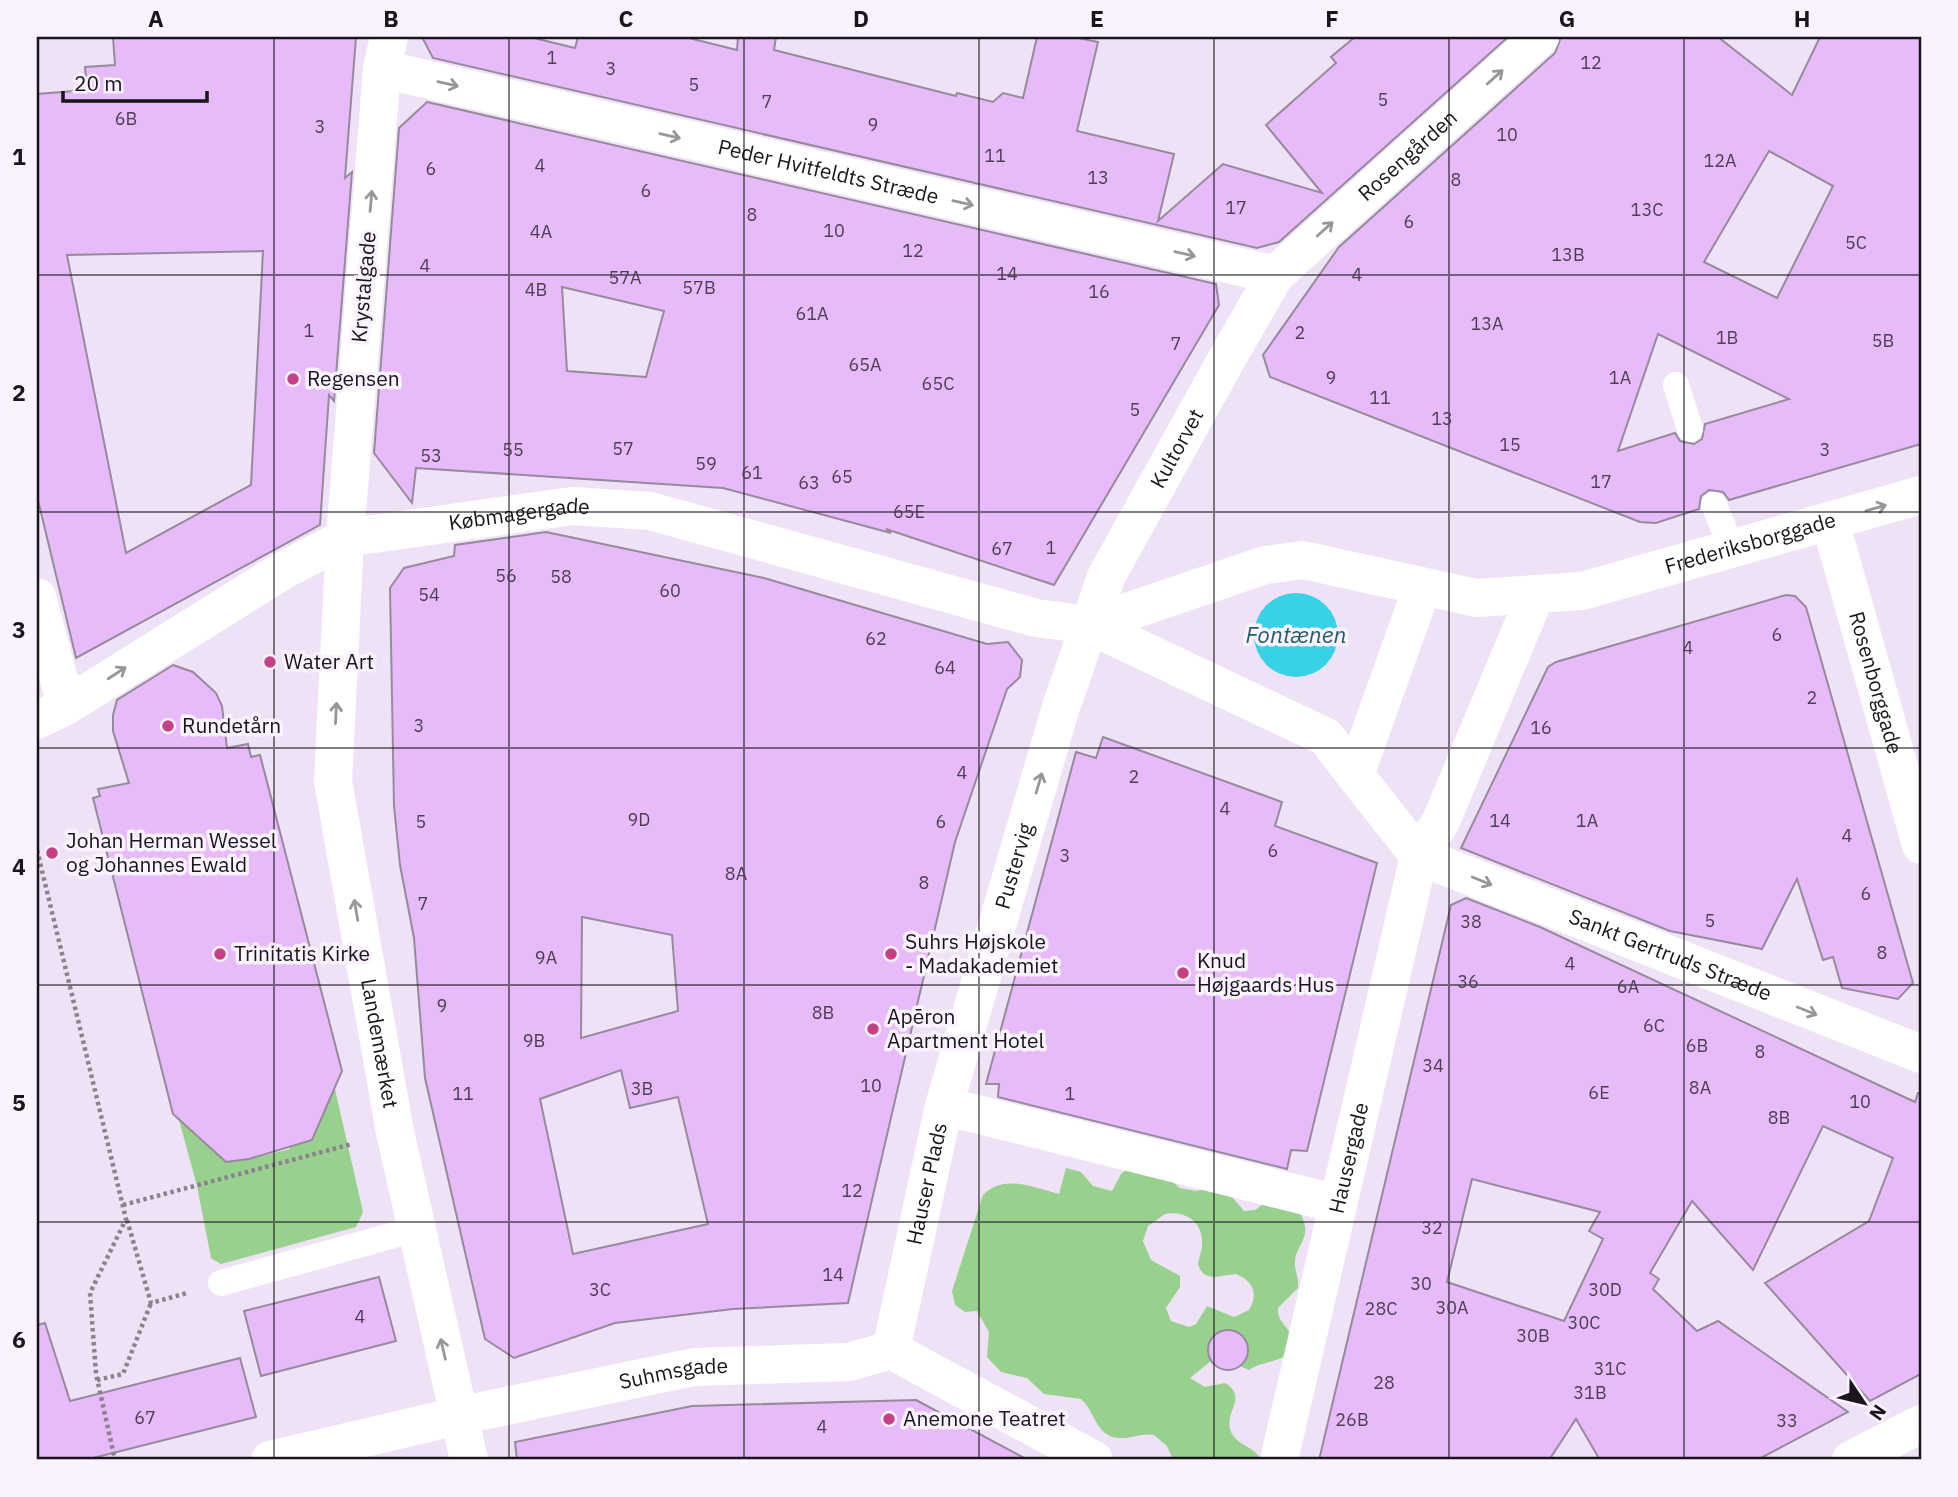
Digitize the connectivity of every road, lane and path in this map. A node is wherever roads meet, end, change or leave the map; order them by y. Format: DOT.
graph roads {
  1 [pos="1540,37"];
  2 [pos="386,53"];
  3 [pos="1275,275"];
  4 [pos="1675,385"];
  5 [pos="1690,429"];
  6 [pos="1921,495"];
  7 [pos="1714,505"];
  8 [pos="1830,521"];
  9 [pos="345,538"];
  10 [pos="1732,549"];
  11 [pos="1422,588"];
  12 [pos="1536,594"];
  13 [pos="37,597"];
  14 [pos="1089,625"];
  15 [pos="1062,707"];
  16 [pos="51,713"];
  17 [pos="1355,775"];
  18 [pos="1921,845"];
  19 [pos="37,850"];
  20 [pos="1419,856"];
  21 [pos="1921,1054"];
  22 [pos="944,1107"];
  23 [pos="348,1145"];
  24 [pos="1338,1204"];
  25 [pos="123,1205"];
  26 [pos="126,1219"];
  27 [pos="416,1229"];
  28 [pos="221,1283"];
  29 [pos="151,1303"];
  30 [pos="891,1350"];
  31 [pos="97,1380"];
  32 [pos="458,1416"];
  33 [pos="1921,1424"];
  34 [pos="115,1460"];
  35 [pos="270,1460"];
  36 [pos="469,1460"];
  37 [pos="1094,1460"];
  38 [pos="1279,1460"];
  39 [pos="1851,1460"];
  3 -- 1 [label="street, Rosengården, one-way"];
  2 -- 3 [label="street, Peder Hvitfeldts Stræde, one-way"];
  9 -- 2 [label="street, Krystalgade, one-way"];
  3 -- 14 [label="street, Kultorvet"];
  4 -- 5 [label="lane"];
  8 -- 6 [label="street, Frederiksborggade, one-way"];
  7 -- 10 [label="lane"];
  8 -- 10 [label="street, Frederiksborggade"];
  8 -- 18 [label="street, Rosenborggade"];
  9 -- 14 [label="street, Købmagergade"];
  16 -- 9 [label="street, Købmagergade, one-way"];
  27 -- 9 [label="street, Landemærket, one-way"];
  10 -- 12 [label="street, Frederiksborggade"];
  11 -- 12 [label="street"];
  11 -- 14 [label="street"];
  11 -- 17 [label="street"];
  12 -- 20 [label="street"];
  13 -- 16 [label="street"];
  14 -- 15 [label="street, Kultorvet"];
  14 -- 17 [label="street"];
  22 -- 15 [label="street, Pustervig, one-way"];
  17 -- 20 [label="street"];
  19 -- 25 [label="path"];
  20 -- 21 [label="street, Sankt Gertruds Stræde, one-way"];
  20 -- 24 [label="street, Hausergade"];
  22 -- 24 [label="street, Hauser Plads"];
  22 -- 30 [label="street, Hauser Plads"];
  23 -- 25 [label="path"];
  24 -- 38 [label="street, Hausergade"];
  25 -- 26 [label="path"];
  26 -- 29 [label="path"];
  26 -- 31 [label="path"];
  27 -- 28 [label="lane"];
  32 -- 27 [label="street, Landemærket, one-way"];
  28 -- 29 [label="path"];
  29 -- 31 [label="path"];
  30 -- 32 [label="street, Suhmsgade"];
  30 -- 37 [label="street"];
  31 -- 34 [label="path"];
  32 -- 35 [label="street, Suhmsgade"];
  32 -- 36 [label="street, Landemærket"];
  33 -- 39 [label="street"];
}
